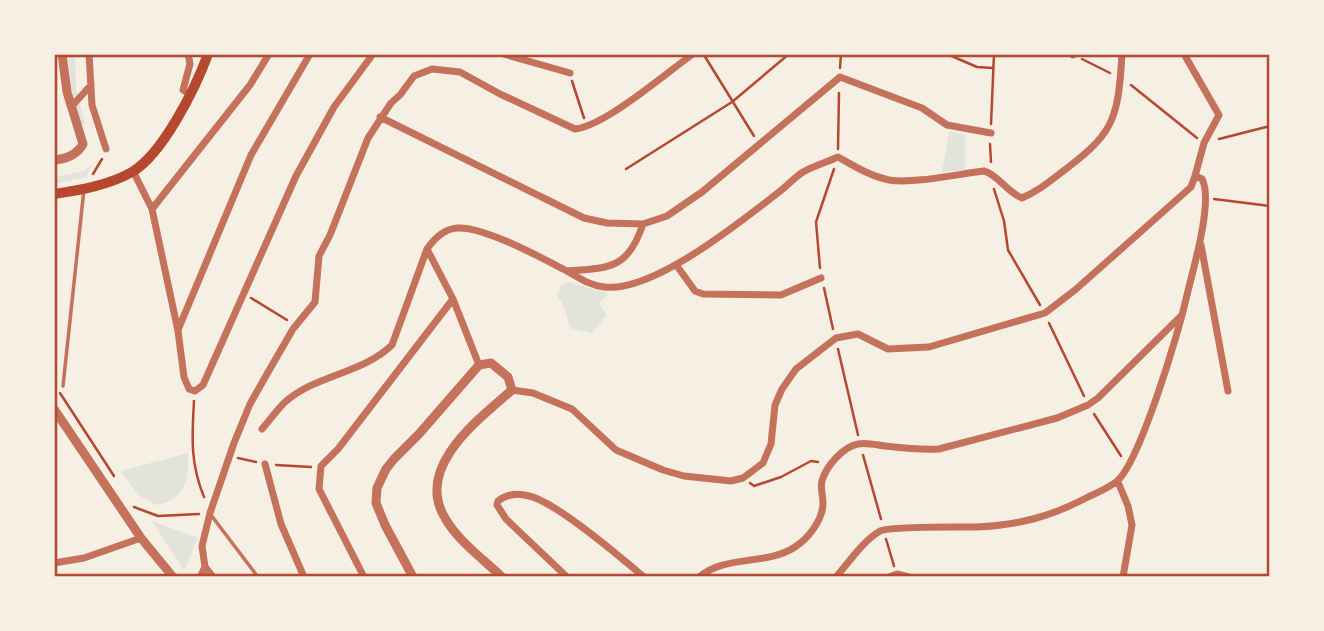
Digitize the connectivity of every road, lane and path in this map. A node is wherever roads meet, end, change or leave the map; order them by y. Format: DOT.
graph roads {
  1 [pos="62,54"];
  2 [pos="89,54"];
  3 [pos="188,54"];
  4 [pos="208,54"];
  5 [pos="269,54"];
  6 [pos="310,54"];
  7 [pos="373,54"];
  8 [pos="503,54"];
  9 [pos="693,54"];
  10 [pos="704,54"];
  11 [pos="789,54"];
  12 [pos="841,54"];
  13 [pos="947,54"];
  14 [pos="994,54"];
  15 [pos="1122,54"];
  16 [pos="1184,54"];
  17 [pos="1073,55"];
  18 [pos="994,68"];
  19 [pos="570,73"];
  20 [pos="840,77"];
  21 [pos="1121,78"];
  22 [pos="91,85"];
  23 [pos="190,94"];
  24 [pos="732,102"];
  25 [pos="72,106"];
  26 [pos="380,117"];
  27 [pos="1270,126"];
  28 [pos="587,128"];
  29 [pos="991,132"];
  30 [pos="1204,143"];
  31 [pos="759,144"];
  32 [pos="106,149"];
  33 [pos="838,157"];
  34 [pos="54,160"];
  35 [pos="626,169"];
  36 [pos="133,171"];
  37 [pos="990,172"];
  38 [pos="1195,176"];
  39 [pos="84,189"];
  40 [pos="54,194"];
  41 [pos="1205,198"];
  42 [pos="1270,206"];
  43 [pos="152,209"];
  44 [pos="643,224"];
  45 [pos="1200,241"];
  46 [pos="427,249"];
  47 [pos="677,266"];
  48 [pos="567,271"];
  49 [pos="821,278"];
  50 [pos="244,293"];
  51 [pos="453,299"];
  52 [pos="1045,313"];
  53 [pos="1182,314"];
  54 [pos="296,325"];
  55 [pos="178,331"];
  56 [pos="836,338"];
  57 [pos="480,365"];
  58 [pos="62,386"];
  59 [pos="58,390"];
  60 [pos="512,390"];
  61 [pos="195,391"];
  62 [pos="1228,391"];
  63 [pos="1087,405"];
  64 [pos="54,409"];
  65 [pos="58,424"];
  66 [pos="262,429"];
  67 [pos="860,443"];
  68 [pos="265,464"];
  69 [pos="832,464"];
  70 [pos="109,467"];
  71 [pos="1128,467"];
  72 [pos="743,478"];
  73 [pos="1118,482"];
  74 [pos="117,502"];
  75 [pos="210,513"];
  76 [pos="883,529"];
  77 [pos="141,538"];
  78 [pos="54,564"];
  79 [pos="205,567"];
  80 [pos="893,576"];
  81 [pos="173,577"];
  82 [pos="200,577"];
  83 [pos="213,577"];
  84 [pos="258,577"];
  85 [pos="304,577"];
  86 [pos="364,577"];
  87 [pos="414,577"];
  88 [pos="502,577"];
  89 [pos="567,577"];
  90 [pos="644,577"];
  91 [pos="699,577"];
  92 [pos="836,577"];
  93 [pos="909,577"];
  94 [pos="1123,577"];
  1 -- 25 [label="street"];
  2 -- 22 [label="street"];
  3 -- 23 [label="street"];
  4 -- 23 [label="highway"];
  5 -- 43 [label="street"];
  6 -- 55 [label="street"];
  7 -- 50 [label="street"];
  8 -- 19 [label="street"];
  9 -- 28 [label="street"];
  10 -- 24 [label="path"];
  11 -- 24 [label="path"];
  12 -- 20 [label="path"];
  13 -- 18 [label="path"];
  14 -- 18 [label="path"];
  15 -- 21 [label="street"];
  16 -- 30 [label="street"];
  17 -- 21 [label="path"];
  18 -- 29 [label="path"];
  19 -- 28 [label="path"];
  20 -- 29 [label="street"];
  20 -- 31 [label="street"];
  20 -- 33 [label="path"];
  21 -- 30 [label="path"];
  21 -- 37 [label="street"];
  22 -- 25 [label="street"];
  22 -- 32 [label="street"];
  23 -- 36 [label="highway"];
  24 -- 31 [label="path"];
  24 -- 35 [label="path"];
  25 -- 34 [label="street"];
  26 -- 28 [label="street"];
  26 -- 44 [label="street"];
  26 -- 54 [label="street"];
  27 -- 30 [label="path"];
  29 -- 37 [label="path"];
  30 -- 38 [label="street"];
  31 -- 44 [label="street"];
  32 -- 39 [label="path"];
  33 -- 37 [label="street"];
  33 -- 47 [label="street"];
  33 -- 49 [label="path"];
  36 -- 39 [label="highway"];
  36 -- 43 [label="street"];
  37 -- 52 [label="path"];
  38 -- 41 [label="street"];
  38 -- 52 [label="street"];
  39 -- 40 [label="highway"];
  39 -- 58 [label="lane"];
  41 -- 42 [label="path"];
  41 -- 45 [label="street"];
  43 -- 55 [label="street"];
  44 -- 48 [label="street"];
  45 -- 53 [label="street"];
  45 -- 62 [label="street"];
  46 -- 48 [label="street"];
  46 -- 51 [label="street"];
  46 -- 66 [label="street"];
  47 -- 48 [label="street"];
  47 -- 49 [label="street"];
  49 -- 56 [label="path"];
  50 -- 54 [label="path"];
  50 -- 61 [label="street"];
  51 -- 57 [label="street"];
  51 -- 86 [label="street"];
  52 -- 56 [label="street"];
  52 -- 63 [label="path"];
  53 -- 63 [label="street"];
  53 -- 71 [label="street"];
  54 -- 75 [label="street"];
  55 -- 61 [label="street"];
  56 -- 67 [label="path"];
  56 -- 72 [label="street"];
  57 -- 60 [label="street"];
  57 -- 87 [label="street"];
  59 -- 70 [label="path"];
  60 -- 72 [label="street"];
  60 -- 88 [label="street"];
  61 -- 75 [label="path"];
  63 -- 67 [label="street"];
  63 -- 71 [label="path"];
  64 -- 65 [label="street"];
  65 -- 74 [label="street"];
  67 -- 69 [label="street"];
  67 -- 76 [label="path"];
  68 -- 85 [label="street"];
  69 -- 72 [label="path"];
  69 -- 91 [label="street"];
  71 -- 73 [label="street"];
  73 -- 76 [label="street"];
  73 -- 94 [label="street"];
  74 -- 75 [label="path"];
  74 -- 77 [label="street"];
  75 -- 79 [label="street"];
  75 -- 84 [label="lane"];
  76 -- 80 [label="path"];
  76 -- 92 [label="street"];
  77 -- 78 [label="street"];
  77 -- 81 [label="street"];
  79 -- 82 [label="street"];
  79 -- 83 [label="street"];
  80 -- 93 [label="street"];
  89 -- 90 [label="street"];
}
